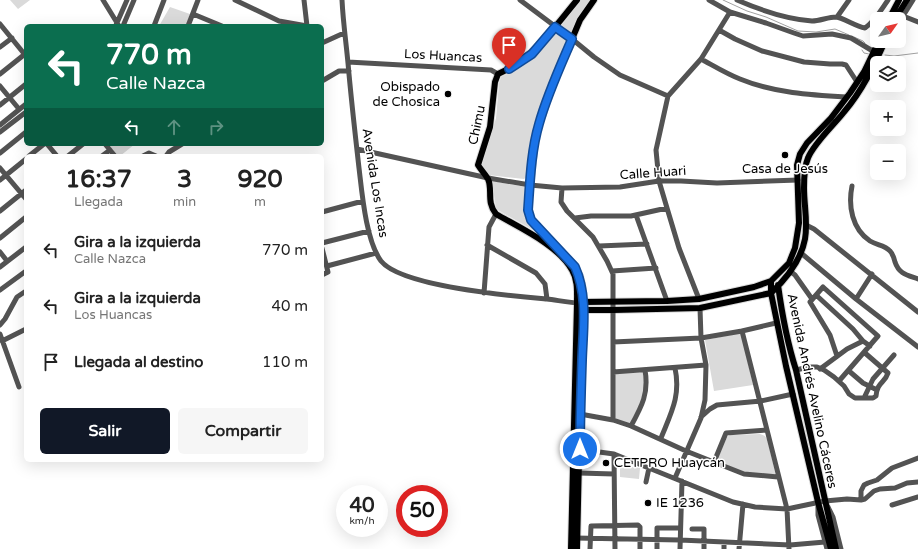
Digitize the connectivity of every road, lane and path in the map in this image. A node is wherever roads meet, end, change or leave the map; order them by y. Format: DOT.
graph roads {
  1 [pos="103,0"];
  2 [pos="126,0"];
  3 [pos="134,0"];
  4 [pos="164,0"];
  5 [pos="198,0"];
  6 [pos="235,0"];
  7 [pos="303,0"];
  8 [pos="342,0"];
  9 [pos="520,0"];
  10 [pos="577,0"];
  11 [pos="594,0"];
  12 [pos="709,0"];
  13 [pos="849,0"];
  14 [pos="888,0"];
  15 [pos="899,0"];
  16 [pos="907,0"];
  17 [pos="912,0"];
  18 [pos="740,1"];
  19 [pos="730,12"];
  20 [pos="893,12"];
  21 [pos="899,12"];
  22 [pos="193,14"];
  23 [pos="837,17"];
  24 [pos="918,22"];
  25 [pos="0,24"];
  26 [pos="116,24"];
  27 [pos="117,24"];
  28 [pos="124,24"];
  29 [pos="155,24"];
  30 [pos="189,24"];
  31 [pos="216,24"];
  32 [pos="296,24"];
  33 [pos="307,24"];
  34 [pos="555,27"];
  35 [pos="719,30"];
  36 [pos="344,33"];
  37 [pos="12,38"];
  38 [pos="572,39"];
  39 [pos="324,42"];
  40 [pos="0,47"];
  41 [pos="878,48"];
  42 [pos="880,48"];
  43 [pos="877,53"];
  44 [pos="24,54"];
  45 [pos="24,56"];
  46 [pos="701,59"];
  47 [pos="348,62"];
  48 [pos="349,71"];
  49 [pos="0,74"];
  50 [pos="498,74"];
  51 [pos="324,79"];
  52 [pos="857,82"];
  53 [pos="0,86"];
  54 [pos="24,86"];
  55 [pos="668,96"];
  56 [pos="9,97"];
  57 [pos="847,97"];
  58 [pos="0,105"];
  59 [pos="24,105"];
  60 [pos="19,109"];
  61 [pos="24,116"];
  62 [pos="0,124"];
  63 [pos="0,132"];
  64 [pos="24,134"];
  65 [pos="43,146"];
  66 [pos="48,146"];
  67 [pos="80,146"];
  68 [pos="107,146"];
  69 [pos="179,146"];
  70 [pos="357,149"];
  71 [pos="110,150"];
  72 [pos="0,153"];
  73 [pos="32,154"];
  74 [pos="55,154"];
  75 [pos="70,154"];
  76 [pos="105,154"];
  77 [pos="113,154"];
  78 [pos="168,154"];
  79 [pos="24,161"];
  80 [pos="0,168"];
  81 [pos="6,175"];
  82 [pos="488,178"];
  83 [pos="0,180"];
  84 [pos="798,180"];
  85 [pos="659,181"];
  86 [pos="530,185"];
  87 [pos="852,186"];
  88 [pos="562,188"];
  89 [pos="24,191"];
  90 [pos="363,201"];
  91 [pos="667,208"];
  92 [pos="0,211"];
  93 [pos="324,211"];
  94 [pos="496,214"];
  95 [pos="636,215"];
  96 [pos="575,218"];
  97 [pos="24,219"];
  98 [pos="806,225"];
  99 [pos="369,231"];
  100 [pos="0,238"];
  101 [pos="324,242"];
  102 [pos="647,244"];
  103 [pos="487,245"];
  104 [pos="599,246"];
  105 [pos="24,248"];
  106 [pos="0,252"];
  107 [pos="801,252"];
  108 [pos="376,253"];
  109 [pos="324,257"];
  110 [pos="7,261"];
  111 [pos="326,266"];
  112 [pos="0,267"];
  113 [pos="656,268"];
  114 [pos="612,271"];
  115 [pos="790,271"];
  116 [pos="24,272"];
  117 [pos="324,274"];
  118 [pos="872,274"];
  119 [pos="918,279"];
  120 [pos="771,281"];
  121 [pos="779,286"];
  122 [pos="0,290"];
  123 [pos="24,292"];
  124 [pos="484,293"];
  125 [pos="771,293"];
  126 [pos="814,297"];
  127 [pos="547,299"];
  128 [pos="699,299"];
  129 [pos="856,299"];
  130 [pos="580,302"];
  131 [pos="613,302"];
  132 [pos="667,302"];
  133 [pos="700,308"];
  134 [pos="584,310"];
  135 [pos="613,310"];
  136 [pos="918,312"];
  137 [pos="776,323"];
  138 [pos="0,325"];
  139 [pos="24,329"];
  140 [pos="742,331"];
  141 [pos="0,334"];
  142 [pos="701,338"];
  143 [pos="2,341"];
  144 [pos="863,341"];
  145 [pos="613,342"];
  146 [pos="785,346"];
  147 [pos="870,346"];
  148 [pos="918,348"];
  149 [pos="865,353"];
  150 [pos="894,354"];
  151 [pos="837,356"];
  152 [pos="706,365"];
  153 [pos="883,367"];
  154 [pos="675,368"];
  155 [pos="820,369"];
  156 [pos="645,370"];
  157 [pos="796,370"];
  158 [pos="849,371"];
  159 [pos="613,372"];
  160 [pos="839,382"];
  161 [pos="868,386"];
  162 [pos="19,387"];
  163 [pos="877,390"];
  164 [pos="793,394"];
  165 [pos="864,398"];
  166 [pos="761,402"];
  167 [pos="580,414"];
  168 [pos="701,418"];
  169 [pos="613,420"];
  170 [pos="631,426"];
  171 [pos="767,430"];
  172 [pos="660,438"];
  173 [pos="811,439"];
  174 [pos="804,441"];
  175 [pos="577,449"];
  176 [pos="686,451"];
  177 [pos="614,454"];
  178 [pos="918,458"];
  179 [pos="714,462"];
  180 [pos="648,468"];
  181 [pos="579,473"];
  182 [pos="614,474"];
  183 [pos="778,477"];
  184 [pos="675,478"];
  185 [pos="682,481"];
  186 [pos="646,482"];
  187 [pos="918,482"];
  188 [pos="918,497"];
  189 [pos="861,500"];
  190 [pos="822,502"];
  191 [pos="743,504"];
  192 [pos="892,505"];
  193 [pos="787,509"];
  194 [pos="616,526"];
  195 [pos="680,528"];
  196 [pos="692,529"];
  197 [pos="574,538"];
  198 [pos="590,539"];
  199 [pos="616,539"];
  200 [pos="640,540"];
  201 [pos="657,540"];
  202 [pos="680,540"];
  203 [pos="704,542"];
  204 [pos="724,542"];
  205 [pos="825,542"];
  206 [pos="739,543"];
  207 [pos="757,546"];
  208 [pos="806,546"];
  209 [pos="775,547"];
  210 [pos="789,547"];
  211 [pos="571,549"];
  212 [pos="576,549"];
  213 [pos="590,549"];
  214 [pos="616,549"];
  215 [pos="640,549"];
  216 [pos="657,549"];
  217 [pos="680,549"];
  218 [pos="704,549"];
  219 [pos="724,549"];
  220 [pos="739,549"];
  221 [pos="827,549"];
  222 [pos="831,549"];
  223 [pos="836,549"];
  224 [pos="841,549"];
  1 -- 26 [label="street"];
  2 -- 27 [label="street"];
  3 -- 28 [label="street"];
  4 -- 29 [label="street"];
  5 -- 22 [label="street"];
  6 -- 32 [label="street"];
  7 -- 33 [label="street"];
  8 -- 36 [label="street, Avenida Los Incas"];
  9 -- 34 [label="street"];
  10 -- 34 [label="main road, Los Huancas"];
  11 -- 38 [label="main road"];
  12 -- 19 [label="street"];
  13 -- 23 [label="street"];
  14 -- 23 [label="street"];
  15 -- 20 [label="main road"];
  16 -- 21 [label="main road"];
  17 -- 24 [label="street"];
  18 -- 23 [label="street"];
  19 -- 35 [label="street"];
  19 -- 43 [label="street"];
  22 -- 30 [label="street"];
  22 -- 31 [label="street"];
  25 -- 37 [label="street"];
  34 -- 38 [label="street"];
  34 -- 50 [label="main road, Los Huancas"];
  35 -- 46 [label="street"];
  35 -- 52 [label="street"];
  36 -- 39 [label="street"];
  36 -- 47 [label="street, Avenida Los Incas"];
  37 -- 40 [label="street"];
  37 -- 44 [label="street"];
  38 -- 55 [label="street"];
  38 -- 86 [label="main road"];
  41 -- 43 [label="main road, Avenida Andrés Avelino Cáceres"];
  42 -- 43 [label="main road, Avenida Andrés Avelino Cáceres"];
  43 -- 52 [label="main road, Avenida Andrés Avelino Cáceres"];
  43 -- 98 [label="main road, Avenida Andrés Avelino Cáceres"];
  45 -- 49 [label="street"];
  46 -- 55 [label="street"];
  46 -- 57 [label="street"];
  47 -- 48 [label="street, Avenida Los Incas"];
  47 -- 50 [label="street, Los Huancas"];
  48 -- 51 [label="street"];
  48 -- 70 [label="street, Avenida Los Incas"];
  50 -- 82 [label="main road, Chimu"];
  52 -- 57 [label="main road, Avenida Andrés Avelino Cáceres"];
  53 -- 56 [label="street"];
  54 -- 56 [label="street"];
  55 -- 85 [label="street"];
  56 -- 58 [label="street"];
  56 -- 60 [label="street"];
  57 -- 84 [label="main road, Avenida Andrés Avelino Cáceres"];
  59 -- 60 [label="street"];
  60 -- 62 [label="street"];
  61 -- 63 [label="street"];
  64 -- 72 [label="street"];
  65 -- 73 [label="street"];
  66 -- 74 [label="street"];
  67 -- 75 [label="street"];
  68 -- 71 [label="street"];
  69 -- 78 [label="street"];
  70 -- 82 [label="street, Calle Huari"];
  70 -- 90 [label="street, Avenida Los Incas"];
  71 -- 76 [label="street"];
  71 -- 77 [label="street"];
  79 -- 81 [label="street"];
  80 -- 81 [label="street"];
  81 -- 83 [label="street"];
  81 -- 89 [label="street"];
  82 -- 86 [label="street, Calle Huari"];
  82 -- 94 [label="main road"];
  84 -- 85 [label="street, Calle Huari"];
  84 -- 120 [label="main road, Avenida Andrés Avelino Cáceres"];
  85 -- 88 [label="street, Calle Huari"];
  85 -- 91 [label="street"];
  86 -- 88 [label="street, Calle Huari"];
  86 -- 130 [label="main road"];
  87 -- 119 [label="street"];
  88 -- 96 [label="street"];
  89 -- 92 [label="street"];
  90 -- 93 [label="street"];
  90 -- 99 [label="street, Avenida Los Incas"];
  91 -- 95 [label="street"];
  91 -- 128 [label="street"];
  94 -- 103 [label="street"];
  94 -- 130 [label="main road"];
  95 -- 96 [label="street"];
  95 -- 102 [label="street"];
  96 -- 104 [label="street"];
  97 -- 100 [label="street"];
  98 -- 107 [label="main road, Avenida Andrés Avelino Cáceres"];
  98 -- 118 [label="street"];
  99 -- 101 [label="street"];
  99 -- 108 [label="street, Avenida Los Incas"];
  102 -- 104 [label="street"];
  102 -- 113 [label="street"];
  103 -- 124 [label="street"];
  103 -- 127 [label="street"];
  104 -- 114 [label="street"];
  105 -- 110 [label="street"];
  106 -- 110 [label="street"];
  107 -- 115 [label="main road, Avenida Andrés Avelino Cáceres"];
  107 -- 129 [label="street"];
  108 -- 111 [label="street"];
  108 -- 124 [label="street, Avenida Los Incas"];
  109 -- 111 [label="street"];
  110 -- 112 [label="street"];
  111 -- 117 [label="street"];
  113 -- 114 [label="street"];
  113 -- 132 [label="street"];
  114 -- 131 [label="street"];
  115 -- 121 [label="main road, Avenida Andrés Avelino Cáceres"];
  115 -- 126 [label="street"];
  116 -- 122 [label="street"];
  118 -- 129 [label="street"];
  118 -- 136 [label="street"];
  120 -- 121 [label="main road, Avenida Andrés Avelino Cáceres"];
  120 -- 125 [label="main road, Avenida Andrés Avelino Cáceres"];
  120 -- 128 [label="main road, Avenida Los Incas"];
  121 -- 125 [label="main road, Avenida Andrés Avelino Cáceres"];
  121 -- 146 [label="main road, Avenida Andrés Avelino Cáceres"];
  123 -- 138 [label="street"];
  124 -- 127 [label="street, Avenida Los Incas"];
  125 -- 133 [label="main road"];
  125 -- 137 [label="main road, Avenida Andrés Avelino Cáceres"];
  126 -- 144 [label="street"];
  126 -- 147 [label="street"];
  126 -- 151 [label="street"];
  127 -- 130 [label="street, Avenida Los Incas"];
  128 -- 132 [label="main road, Avenida Los Incas"];
  129 -- 148 [label="street"];
  130 -- 131 [label="main road, Avenida Los Incas"];
  130 -- 134 [label="main road"];
  130 -- 175 [label="main road"];
  131 -- 132 [label="main road, Avenida Los Incas"];
  131 -- 135 [label="street"];
  133 -- 135 [label="main road"];
  133 -- 142 [label="street"];
  134 -- 135 [label="main road"];
  134 -- 167 [label="main road"];
  135 -- 145 [label="street"];
  137 -- 140 [label="street"];
  137 -- 146 [label="main road, Avenida Andrés Avelino Cáceres"];
  139 -- 143 [label="street"];
  140 -- 142 [label="street"];
  140 -- 166 [label="street"];
  141 -- 143 [label="street"];
  142 -- 145 [label="street"];
  142 -- 152 [label="street"];
  143 -- 162 [label="street"];
  144 -- 147 [label="street"];
  144 -- 151 [label="street"];
  145 -- 159 [label="street"];
  146 -- 157 [label="main road, Avenida Andrés Avelino Cáceres"];
  146 -- 164 [label="main road, Avenida Andrés Avelino Cáceres"];
  147 -- 149 [label="street"];
  149 -- 153 [label="street"];
  149 -- 158 [label="street"];
  150 -- 153 [label="street"];
  151 -- 155 [label="street"];
  152 -- 154 [label="street"];
  152 -- 168 [label="street"];
  153 -- 161 [label="street"];
  153 -- 163 [label="street"];
  154 -- 156 [label="street"];
  154 -- 172 [label="street"];
  155 -- 157 [label="street"];
  155 -- 160 [label="street"];
  156 -- 159 [label="street"];
  156 -- 170 [label="street"];
  157 -- 173 [label="main road, Avenida Andrés Avelino Cáceres"];
  158 -- 160 [label="street"];
  158 -- 161 [label="street"];
  159 -- 169 [label="street"];
  160 -- 165 [label="street"];
  161 -- 163 [label="street"];
  161 -- 165 [label="street"];
  163 -- 165 [label="street"];
  164 -- 166 [label="street"];
  164 -- 174 [label="main road, Avenida Andrés Avelino Cáceres"];
  166 -- 168 [label="street"];
  166 -- 171 [label="street"];
  167 -- 169 [label="street"];
  167 -- 175 [label="main road"];
  168 -- 176 [label="street"];
  169 -- 170 [label="street"];
  170 -- 172 [label="street"];
  171 -- 179 [label="street"];
  171 -- 183 [label="street"];
  172 -- 176 [label="street"];
  173 -- 174 [label="main road"];
  173 -- 190 [label="main road, Avenida Andrés Avelino Cáceres"];
  174 -- 190 [label="main road, Avenida Andrés Avelino Cáceres"];
  175 -- 177 [label="street"];
  175 -- 181 [label="main road"];
  175 -- 197 [label="main road"];
  176 -- 179 [label="street"];
  176 -- 184 [label="street"];
  177 -- 180 [label="street"];
  177 -- 182 [label="street"];
  178 -- 189 [label="street"];
  179 -- 183 [label="street"];
  180 -- 184 [label="street"];
  180 -- 186 [label="street"];
  181 -- 182 [label="street"];
  181 -- 197 [label="main road"];
  182 -- 194 [label="street"];
  183 -- 193 [label="street"];
  184 -- 185 [label="street"];
  185 -- 191 [label="street"];
  185 -- 195 [label="street"];
  187 -- 189 [label="street"];
  188 -- 192 [label="street"];
  189 -- 190 [label="street"];
  190 -- 193 [label="street"];
  190 -- 205 [label="street, Avenida Andrés Avelino Cáceres"];
  190 -- 222 [label="main road, Avenida Andrés Avelino Cáceres"];
  190 -- 223 [label="main road, Avenida Andrés Avelino Cáceres"];
  190 -- 224 [label="street, Avenida Andrés Avelino Cáceres"];
  191 -- 193 [label="street"];
  191 -- 206 [label="street"];
  193 -- 210 [label="street"];
  194 -- 198 [label="street"];
  194 -- 199 [label="street"];
  194 -- 200 [label="street"];
  195 -- 201 [label="street"];
  195 -- 202 [label="street"];
  196 -- 203 [label="street"];
  197 -- 198 [label="street"];
  197 -- 211 [label="main road"];
  197 -- 212 [label="main road"];
  198 -- 199 [label="street"];
  198 -- 213 [label="street"];
  199 -- 200 [label="street"];
  199 -- 214 [label="street"];
  200 -- 201 [label="street"];
  200 -- 215 [label="street"];
  201 -- 202 [label="street"];
  201 -- 216 [label="street"];
  202 -- 203 [label="street"];
  202 -- 217 [label="street"];
  203 -- 204 [label="street"];
  203 -- 218 [label="street"];
  204 -- 206 [label="street"];
  204 -- 219 [label="street"];
  205 -- 208 [label="street"];
  205 -- 221 [label="street, Avenida Andrés Avelino Cáceres"];
  206 -- 207 [label="street"];
  206 -- 220 [label="street"];
  207 -- 209 [label="street"];
  208 -- 210 [label="street"];
  209 -- 210 [label="street"];
}
